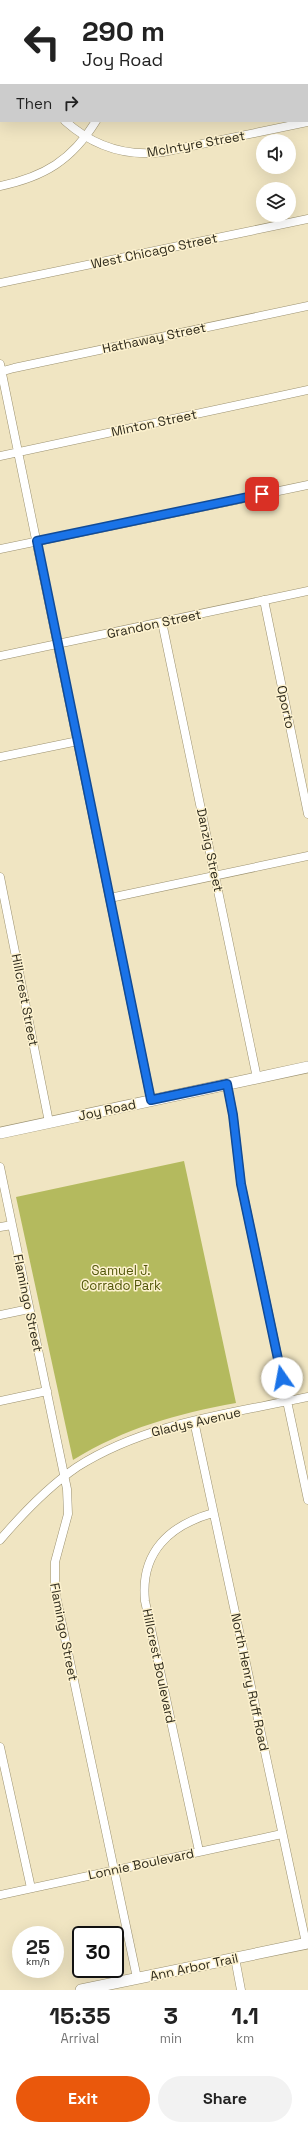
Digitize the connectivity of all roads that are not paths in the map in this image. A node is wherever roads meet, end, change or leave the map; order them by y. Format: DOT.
graph roads {
  1 [pos="66,122"];
  2 [pos="95,122"];
  3 [pos="308,122"];
  4 [pos="86,136"];
  5 [pos="0,186"];
  6 [pos="308,219"];
  7 [pos="0,283"];
  8 [pos="308,306"];
  9 [pos="1,370"];
  10 [pos="308,390"];
  11 [pos="18,452"];
  12 [pos="0,456"];
  13 [pos="308,485"];
  14 [pos="37,541"];
  15 [pos="0,549"];
  16 [pos="308,591"];
  17 [pos="264,600"];
  18 [pos="162,622"];
  19 [pos="58,644"];
  20 [pos="0,656"];
  21 [pos="78,741"];
  22 [pos="0,757"];
  23 [pos="308,814"];
  24 [pos="308,856"];
  25 [pos="215,876"];
  26 [pos="0,877"];
  27 [pos="110,898"];
  28 [pos="308,1067"];
  29 [pos="257,1078"];
  30 [pos="227,1084"];
  31 [pos="151,1100"];
  32 [pos="49,1122"];
  33 [pos="0,1133"];
  34 [pos="0,1167"];
  35 [pos="12,1225"];
  36 [pos="0,1227"];
  37 [pos="29,1309"];
  38 [pos="0,1315"];
  39 [pos="47,1391"];
  40 [pos="308,1397"];
  41 [pos="0,1401"];
  42 [pos="287,1402"];
  43 [pos="194,1421"];
  44 [pos="65,1477"];
  45 [pos="308,1500"];
  46 [pos="213,1513"];
  47 [pos="0,1540"];
  48 [pos="0,1747"];
  49 [pos="282,1834"];
  50 [pos="199,1851"];
  51 [pos="114,1870"];
  52 [pos="31,1888"];
  53 [pos="0,1894"];
  54 [pos="307,1943"];
  55 [pos="235,1958"];
  56 [pos="137,1978"];
  57 [pos="81,1990"];
  58 [pos="241,1990"];
  1 -- 4 [label="street, McIntyre Street"];
  2 -- 4 [label="street"];
  3 -- 4 [label="street, McIntyre Street"];
  4 -- 5 [label="street"];
  6 -- 7 [label="street, West Chicago Street"];
  8 -- 9 [label="street, Hathaway Street"];
  9 -- 11 [label="street"];
  10 -- 11 [label="street, Minton Street"];
  11 -- 12 [label="street, Minton Street"];
  11 -- 14 [label="street"];
  13 -- 14 [label="street"];
  14 -- 15 [label="street"];
  14 -- 19 [label="street"];
  16 -- 17 [label="street, Grandon Street"];
  17 -- 18 [label="street, Grandon Street"];
  17 -- 23 [label="street, Oporto"];
  18 -- 19 [label="street, Grandon Street"];
  18 -- 25 [label="street, Danzig Street"];
  19 -- 20 [label="street, Grandon Street"];
  19 -- 21 [label="street"];
  21 -- 22 [label="street"];
  21 -- 27 [label="street"];
  24 -- 25 [label="street"];
  25 -- 27 [label="street"];
  25 -- 29 [label="street, Danzig Street"];
  26 -- 32 [label="street, Hillcrest Street"];
  27 -- 31 [label="street"];
  28 -- 29 [label="street, Joy Road"];
  29 -- 30 [label="street, Joy Road"];
  30 -- 31 [label="street, Joy Road"];
  30 -- 42 [label="street"];
  31 -- 32 [label="street, Joy Road"];
  32 -- 33 [label="street, Joy Road"];
  34 -- 35 [label="street, Flamingo Street"];
  35 -- 36 [label="street"];
  35 -- 37 [label="street, Flamingo Street"];
  37 -- 38 [label="street"];
  37 -- 39 [label="street, Flamingo Street"];
  39 -- 41 [label="street"];
  39 -- 44 [label="street, Flamingo Street"];
  40 -- 42 [label="street, Gladys Avenue"];
  42 -- 43 [label="street, Gladys Avenue"];
  42 -- 45 [label="street"];
  43 -- 44 [label="street, Gladys Avenue"];
  43 -- 46 [label="street, North Henry Ruff Road"];
  44 -- 47 [label="street, Gladys Avenue"];
  44 -- 51 [label="street, Flamingo Street"];
  46 -- 49 [label="street, North Henry Ruff Road"];
  46 -- 50 [label="street, Hillcrest Boulevard"];
  48 -- 52 [label="street"];
  49 -- 50 [label="street, Lonnie Boulevard"];
  49 -- 54 [label="street, North Henry Ruff Road"];
  50 -- 51 [label="street, Lonnie Boulevard"];
  51 -- 52 [label="street, Lonnie Boulevard"];
  51 -- 56 [label="street, Flamingo Street"];
  52 -- 53 [label="street, Lonnie Boulevard"];
  54 -- 55 [label="street, Ann Arbor Trail"];
  55 -- 56 [label="street, Ann Arbor Trail"];
  55 -- 58 [label="street"];
  56 -- 57 [label="street, Ann Arbor Trail"];
}
